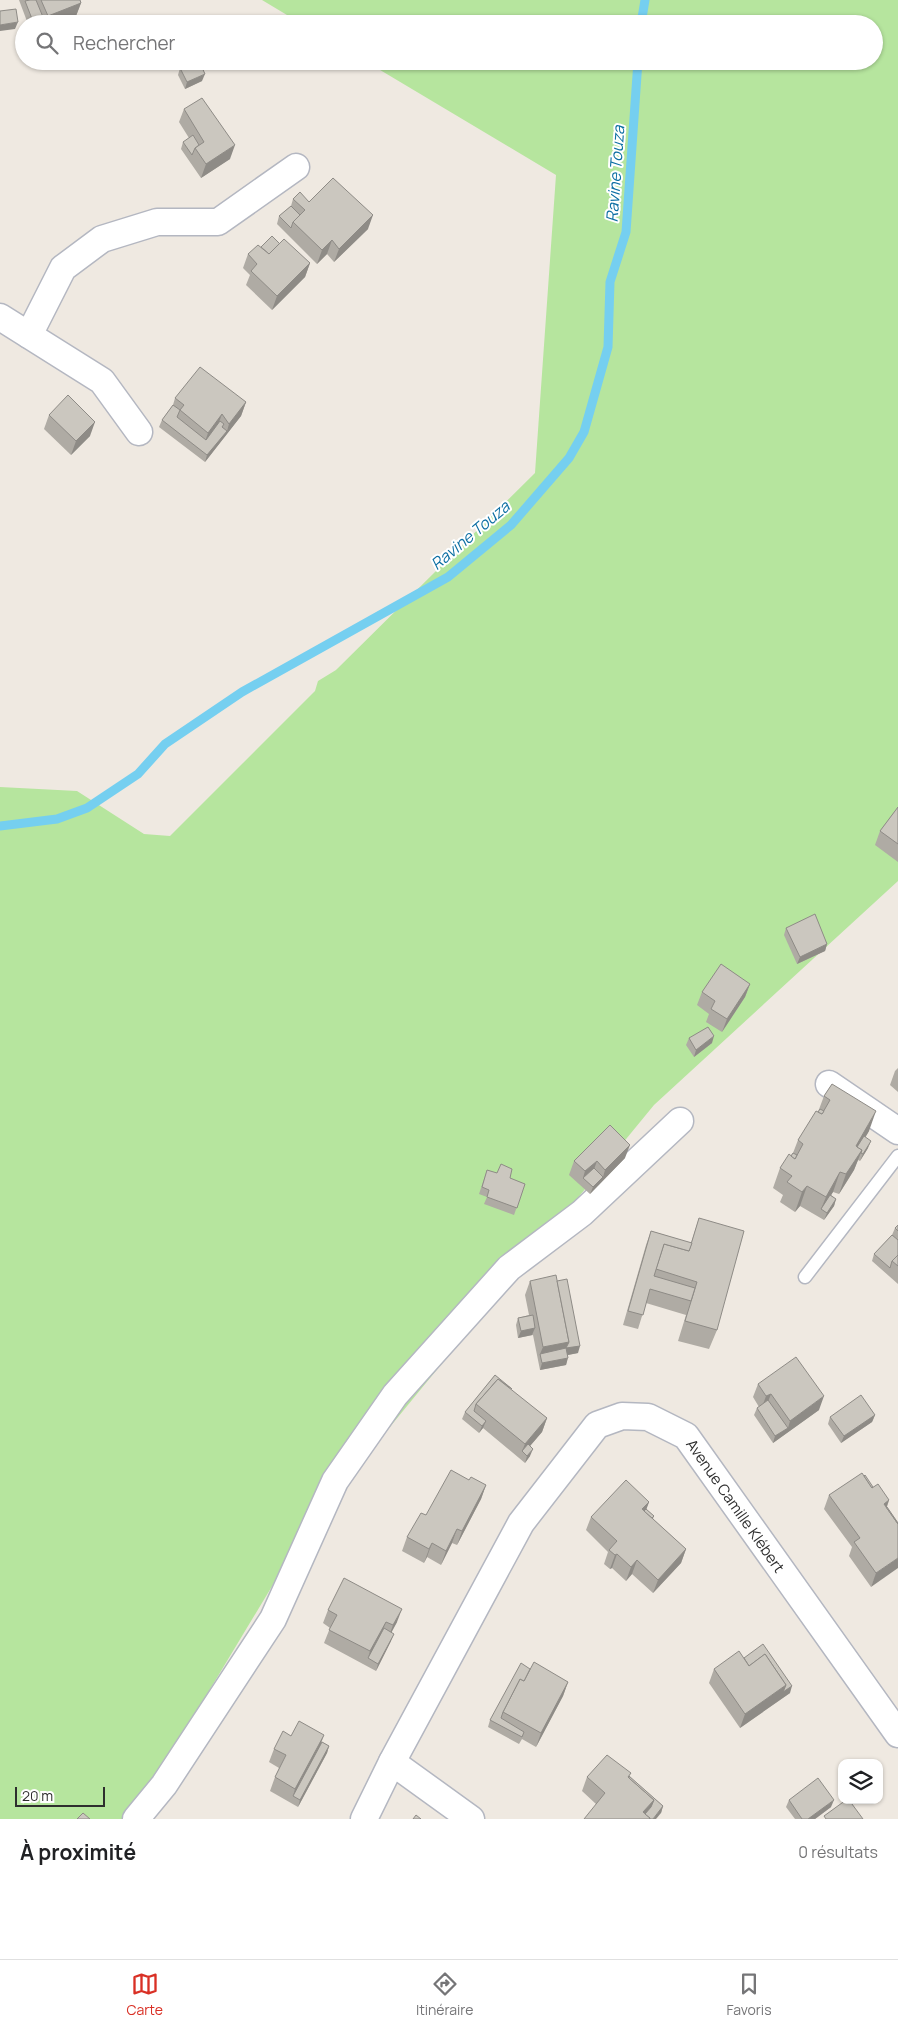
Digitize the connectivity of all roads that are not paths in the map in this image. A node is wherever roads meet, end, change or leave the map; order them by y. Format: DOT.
graph roads {
  1 [pos="296,167"];
  2 [pos="0,317"];
  3 [pos="29,335"];
  4 [pos="139,432"];
  5 [pos="829,1084"];
  6 [pos="680,1121"];
  7 [pos="898,1131"];
  8 [pos="898,1156"];
  9 [pos="805,1277"];
  10 [pos="898,1734"];
  11 [pos="392,1762"];
  12 [pos="136,1819"];
  13 [pos="364,1819"];
  14 [pos="471,1819"];
  1 -- 3 [label="street"];
  2 -- 3 [label="street"];
  3 -- 4 [label="street"];
  5 -- 7 [label="street"];
  6 -- 12 [label="street"];
  8 -- 9 [label="lane"];
  10 -- 11 [label="street, Avenue Camille Klébert"];
  11 -- 13 [label="street, Avenue Camille Klébert"];
  11 -- 14 [label="street"];
}
